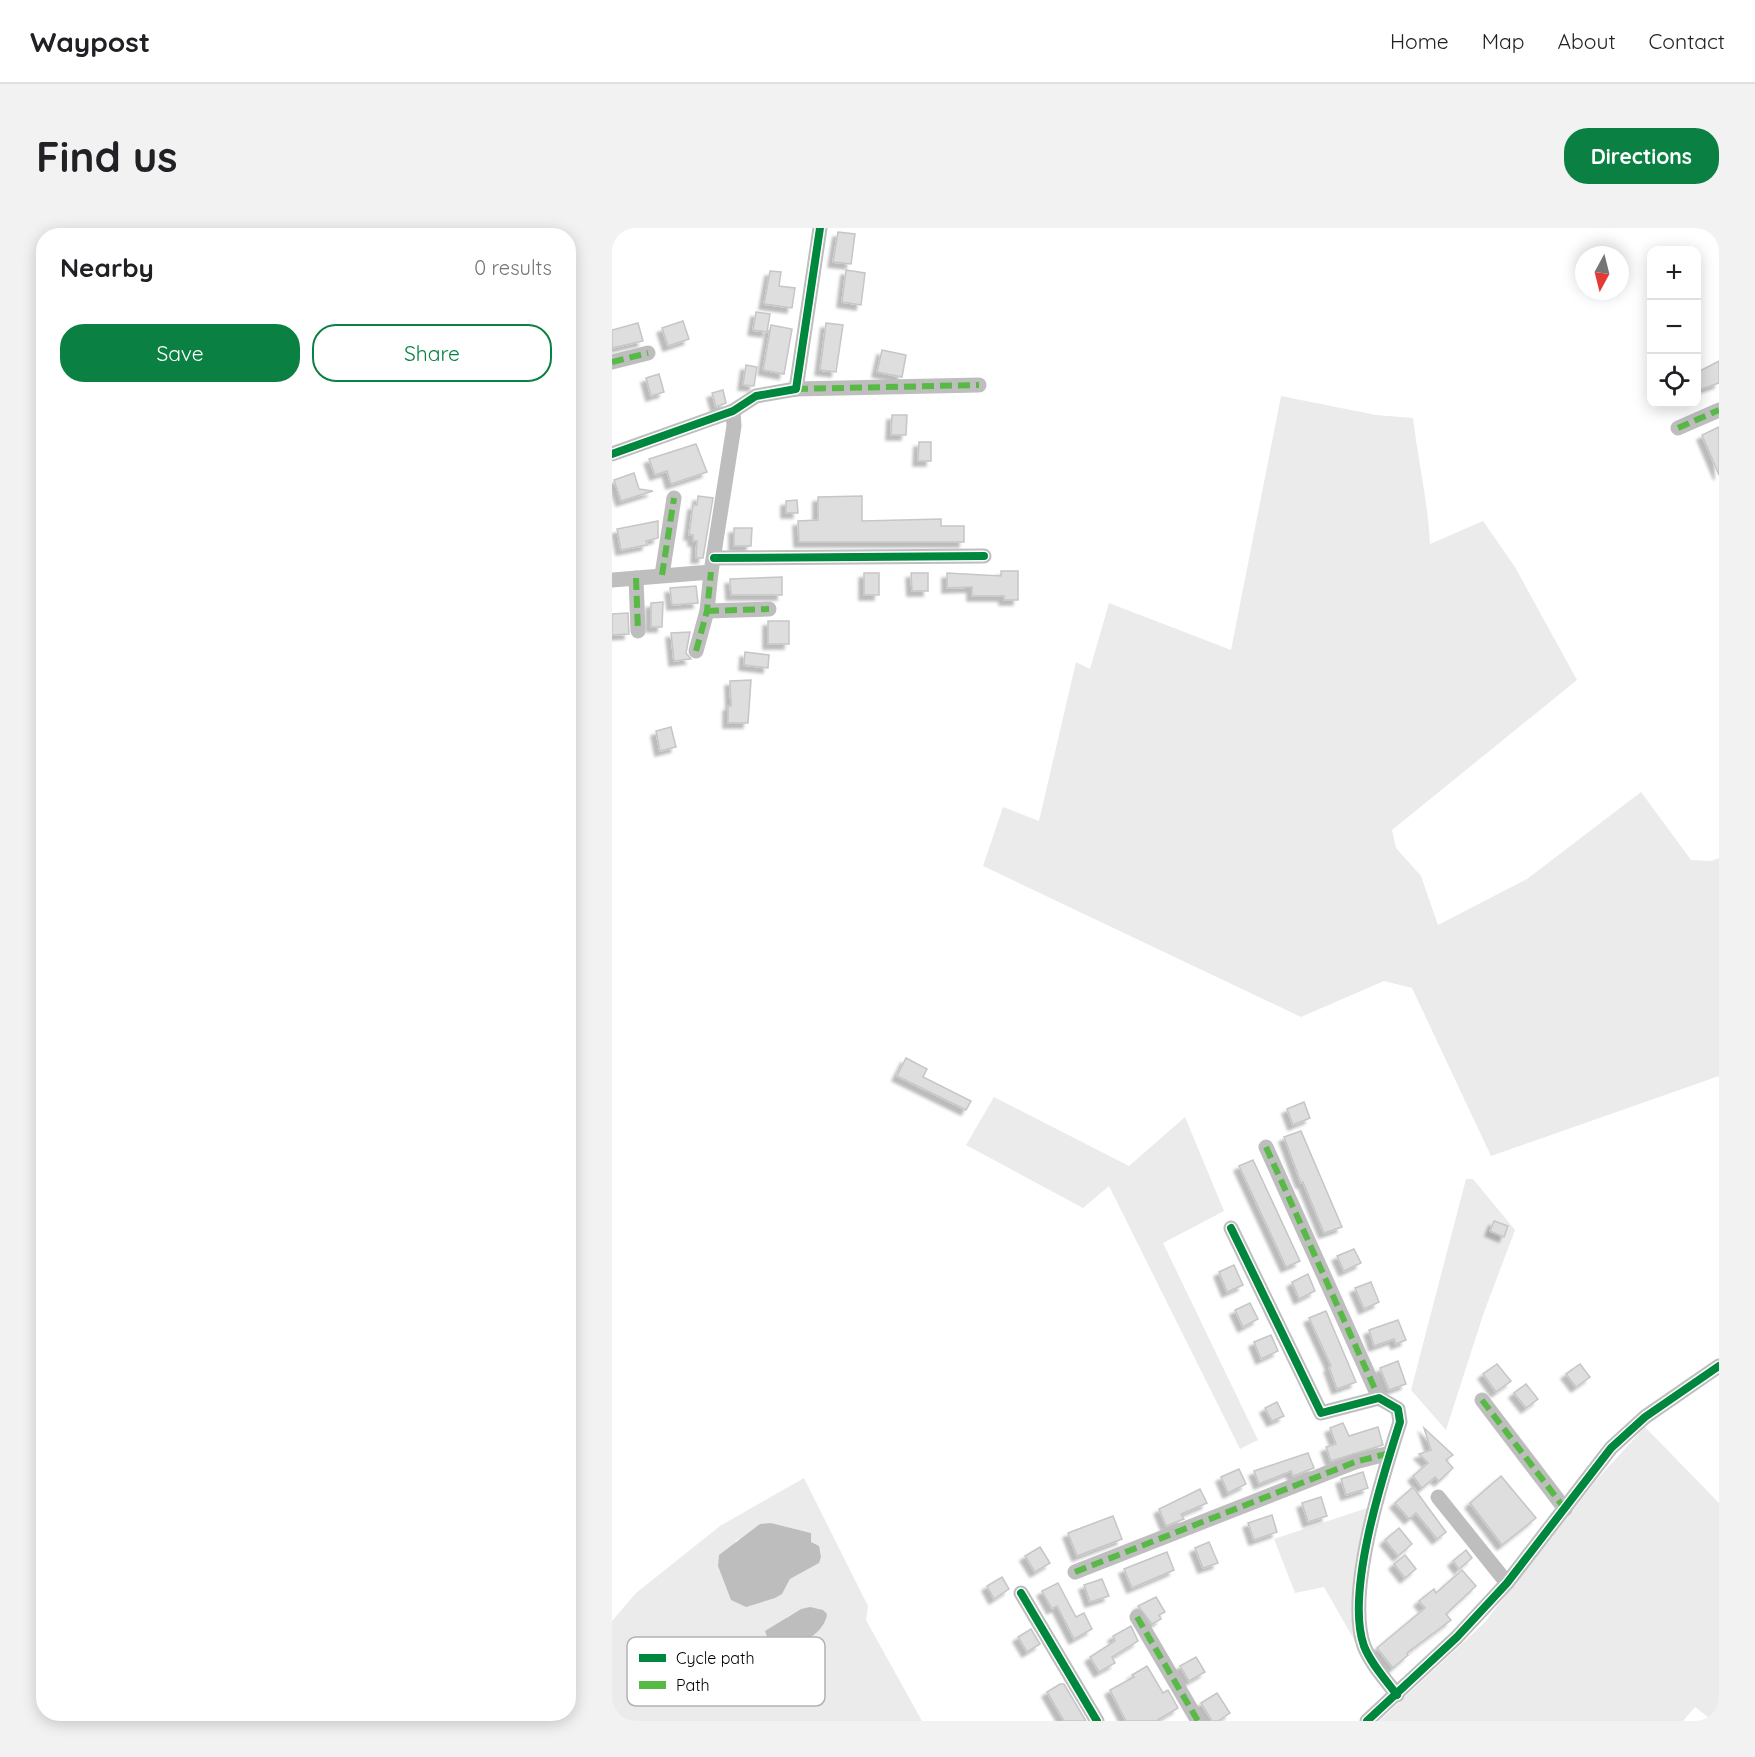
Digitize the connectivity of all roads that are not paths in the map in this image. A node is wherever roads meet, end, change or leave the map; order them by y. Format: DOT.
graph roads {
  1 [pos="820,228"];
  2 [pos="648,353"];
  3 [pos="612,362"];
  4 [pos="979,385"];
  5 [pos="796,388"];
  6 [pos="1719,410"];
  7 [pos="733,411"];
  8 [pos="1678,428"];
  9 [pos="612,454"];
  10 [pos="674,498"];
  11 [pos="984,556"];
  12 [pos="712,565"];
  13 [pos="662,575"];
  14 [pos="636,578"];
  15 [pos="612,580"];
  16 [pos="769,609"];
  17 [pos="707,610"];
  18 [pos="638,631"];
  19 [pos="696,651"];
  20 [pos="1266,1147"];
  21 [pos="1231,1228"];
  22 [pos="1719,1366"];
  23 [pos="1379,1398"];
  24 [pos="1482,1400"];
  25 [pos="1390,1453"];
  26 [pos="1438,1497"];
  27 [pos="1565,1509"];
  28 [pos="1075,1572"];
  29 [pos="1507,1582"];
  30 [pos="1022,1593"];
  31 [pos="1137,1617"];
  32 [pos="1397,1695"];
  33 [pos="1097,1721"];
  34 [pos="1198,1721"];
  35 [pos="1367,1721"];
  1 -- 5 [label="street"];
  2 -- 3 [label="street"];
  4 -- 5 [label="street"];
  5 -- 7 [label="street"];
  6 -- 8 [label="street"];
  7 -- 9 [label="street"];
  7 -- 12 [label="street"];
  10 -- 13 [label="street"];
  11 -- 12 [label="street"];
  12 -- 13 [label="street"];
  12 -- 17 [label="street"];
  13 -- 14 [label="street"];
  14 -- 15 [label="street"];
  14 -- 18 [label="street"];
  16 -- 17 [label="street"];
  17 -- 19 [label="street"];
  20 -- 23 [label="street"];
  21 -- 23 [label="street"];
  22 -- 27 [label="street"];
  23 -- 25 [label="street"];
  24 -- 27 [label="street"];
  25 -- 28 [label="street"];
  25 -- 32 [label="street"];
  26 -- 29 [label="street"];
  27 -- 29 [label="street"];
  29 -- 32 [label="street"];
  30 -- 33 [label="street"];
  31 -- 34 [label="street"];
  32 -- 35 [label="street"];
}
